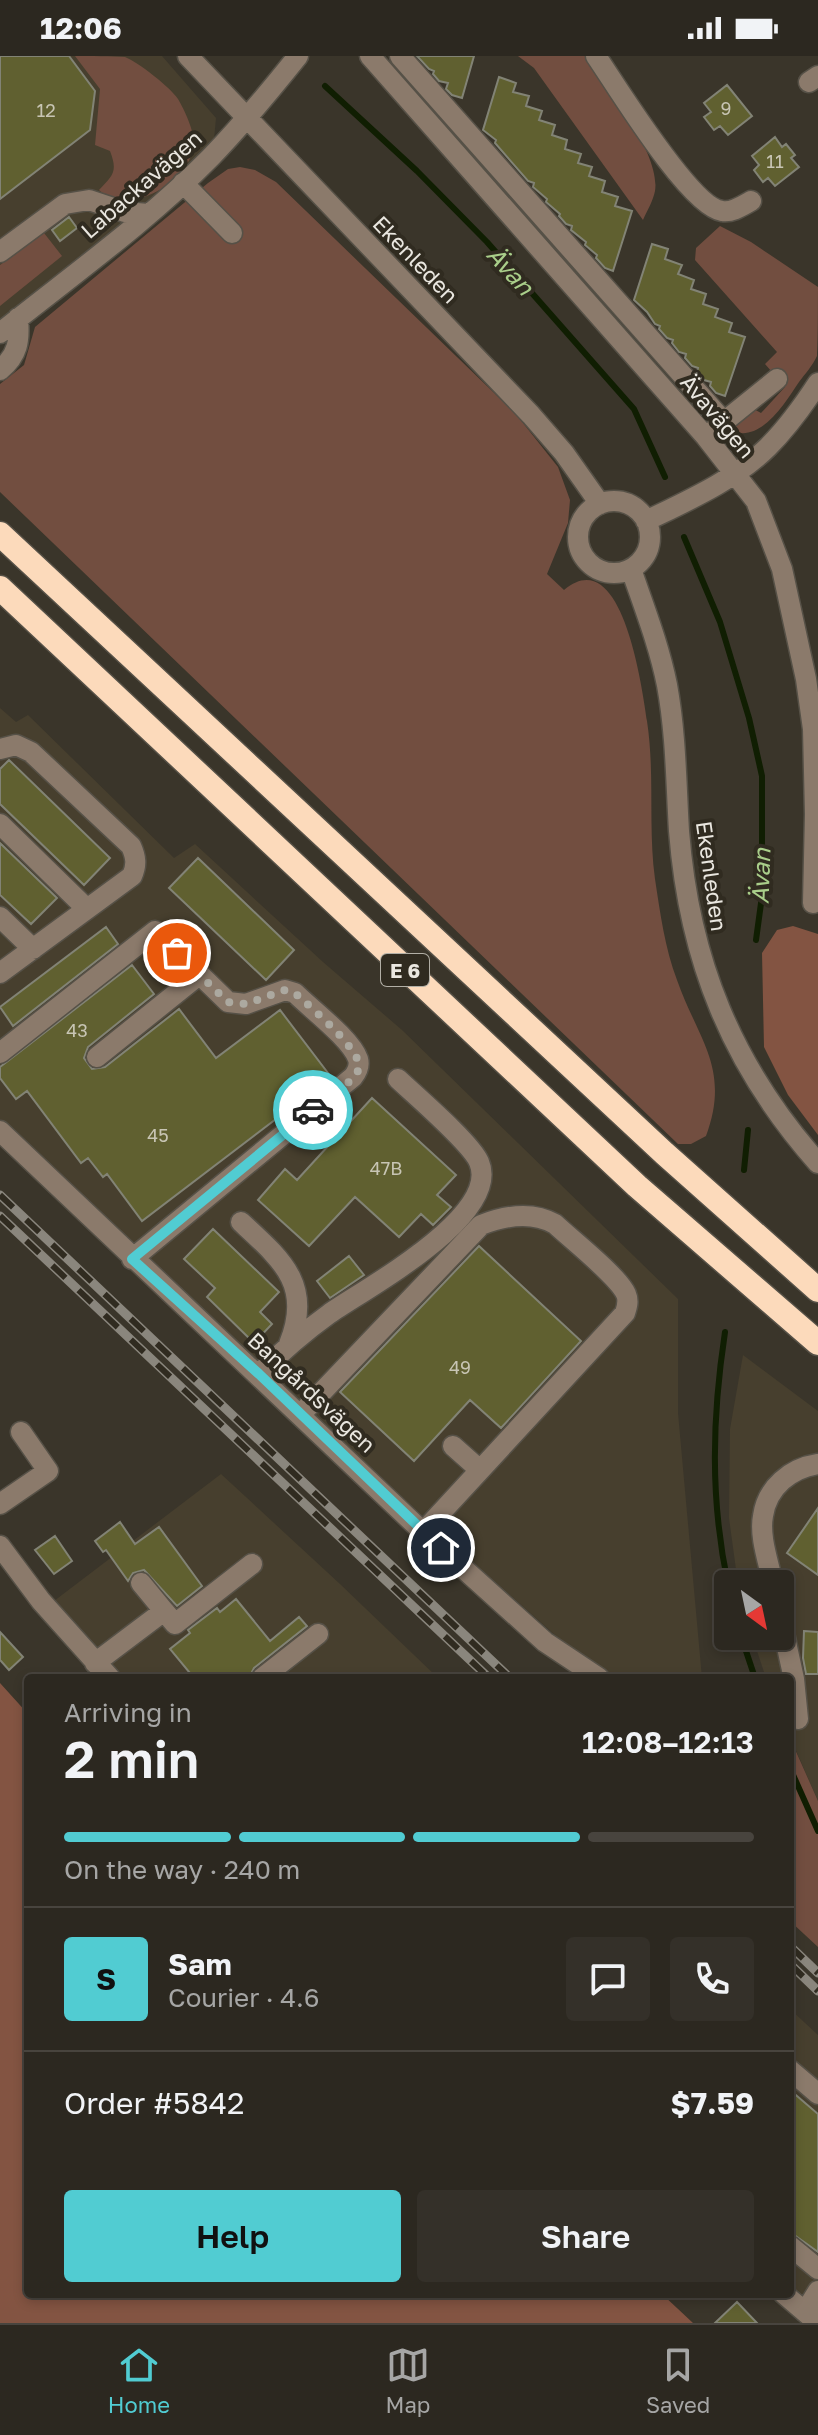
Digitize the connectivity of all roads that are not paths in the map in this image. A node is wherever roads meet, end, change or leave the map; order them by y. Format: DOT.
graph roads {
  1 [pos="188,56"];
  2 [pos="298,56"];
  3 [pos="370,56"];
  4 [pos="400,56"];
  5 [pos="596,56"];
  6 [pos="248,117"];
  7 [pos="183,183"];
  8 [pos="751,201"];
  9 [pos="148,214"];
  10 [pos="232,233"];
  11 [pos="0,252"];
  12 [pos="18,318"];
  13 [pos="0,333"];
  14 [pos="0,370"];
  15 [pos="777,379"];
  16 [pos="818,383"];
  17 [pos="724,422"];
  18 [pos="706,437"];
  19 [pos="735,473"];
  20 [pos="600,504"];
  21 [pos="646,521"];
  22 [pos="0,534"];
  23 [pos="631,569"];
  24 [pos="0,588"];
  25 [pos="0,749"];
  26 [pos="0,824"];
  27 [pos="813,903"];
  28 [pos="87,909"];
  29 [pos="0,917"];
  30 [pos="33,949"];
  31 [pos="0,973"];
  32 [pos="199,975"];
  33 [pos="0,1053"];
  34 [pos="97,1057"];
  35 [pos="398,1079"];
  36 [pos="0,1131"];
  37 [pos="818,1163"];
  38 [pos="241,1222"];
  39 [pos="416,1257"];
  40 [pos="132,1259"];
  41 [pos="818,1290"];
  42 [pos="818,1343"];
  43 [pos="288,1346"];
  44 [pos="259,1374"];
  45 [pos="296,1411"];
  46 [pos="21,1432"];
  47 [pos="453,1446"];
  48 [pos="818,1464"];
  49 [pos="480,1470"];
  50 [pos="0,1504"];
  51 [pos="423,1532"];
  52 [pos="0,1546"];
  53 [pos="252,1564"];
  54 [pos="770,1570"];
  55 [pos="141,1583"];
  56 [pos="164,1611"];
  57 [pos="318,1634"];
  58 [pos="788,1650"];
  59 [pos="95,1663"];
  60 [pos="106,1674"];
  61 [pos="267,1674"];
  62 [pos="593,1674"];
  63 [pos="793,1674"];
  64 [pos="794,1679"];
  65 [pos="802,1720"];
  66 [pos="794,2073"];
  67 [pos="818,2094"];
  68 [pos="794,2249"];
  69 [pos="818,2269"];
  70 [pos="818,2291"];
  71 [pos="789,2298"];
  72 [pos="811,2317"];
  1 -- 6 [label="street, Ekenleden"];
  2 -- 6 [label="street, Labackavägen"];
  3 -- 18 [label="street, Ävavägen"];
  4 -- 17 [label="street"];
  5 -- 8 [label="street"];
  6 -- 7 [label="street, Labackavägen"];
  6 -- 20 [label="street, Ekenleden"];
  7 -- 9 [label="street, Labackavägen"];
  7 -- 10 [label="street"];
  9 -- 11 [label="street"];
  9 -- 12 [label="street, Labackavägen"];
  12 -- 13 [label="street, Labackavägen"];
  12 -- 14 [label="street"];
  15 -- 17 [label="street"];
  16 -- 19 [label="street"];
  17 -- 18 [label="street"];
  18 -- 19 [label="street, Ävavägen"];
  19 -- 21 [label="street"];
  19 -- 27 [label="street, Ävavägen"];
  20 -- 21 [label="street"];
  20 -- 23 [label="street"];
  21 -- 23 [label="street"];
  22 -- 41 [label="highway, E 6"];
  23 -- 37 [label="street, Ekenleden"];
  24 -- 42 [label="highway, E 6"];
  25 -- 28 [label="street"];
  26 -- 28 [label="street"];
  28 -- 30 [label="street"];
  29 -- 30 [label="street"];
  30 -- 31 [label="street"];
  32 -- 33 [label="street"];
  32 -- 34 [label="street"];
  32 -- 40 [label="street"];
  35 -- 39 [label="street"];
  36 -- 40 [label="street, Bangårdsvägen"];
  38 -- 43 [label="street"];
  39 -- 43 [label="street"];
  39 -- 45 [label="street"];
  40 -- 44 [label="street, Bangårdsvägen"];
  43 -- 44 [label="street"];
  44 -- 45 [label="street, Bangårdsvägen"];
  45 -- 49 [label="street"];
  45 -- 51 [label="street, Bangårdsvägen"];
  46 -- 50 [label="street"];
  47 -- 49 [label="street"];
  48 -- 54 [label="street"];
  49 -- 51 [label="street"];
  51 -- 62 [label="street, Bangårdsvägen"];
  52 -- 59 [label="street"];
  53 -- 56 [label="street"];
  55 -- 56 [label="street"];
  56 -- 59 [label="street"];
  57 -- 61 [label="street"];
  58 -- 63 [label="street"];
  59 -- 60 [label="street"];
  64 -- 65 [label="street"];
  66 -- 67 [label="street"];
  68 -- 69 [label="street"];
  70 -- 72 [label="street"];
  71 -- 72 [label="street"];
}
